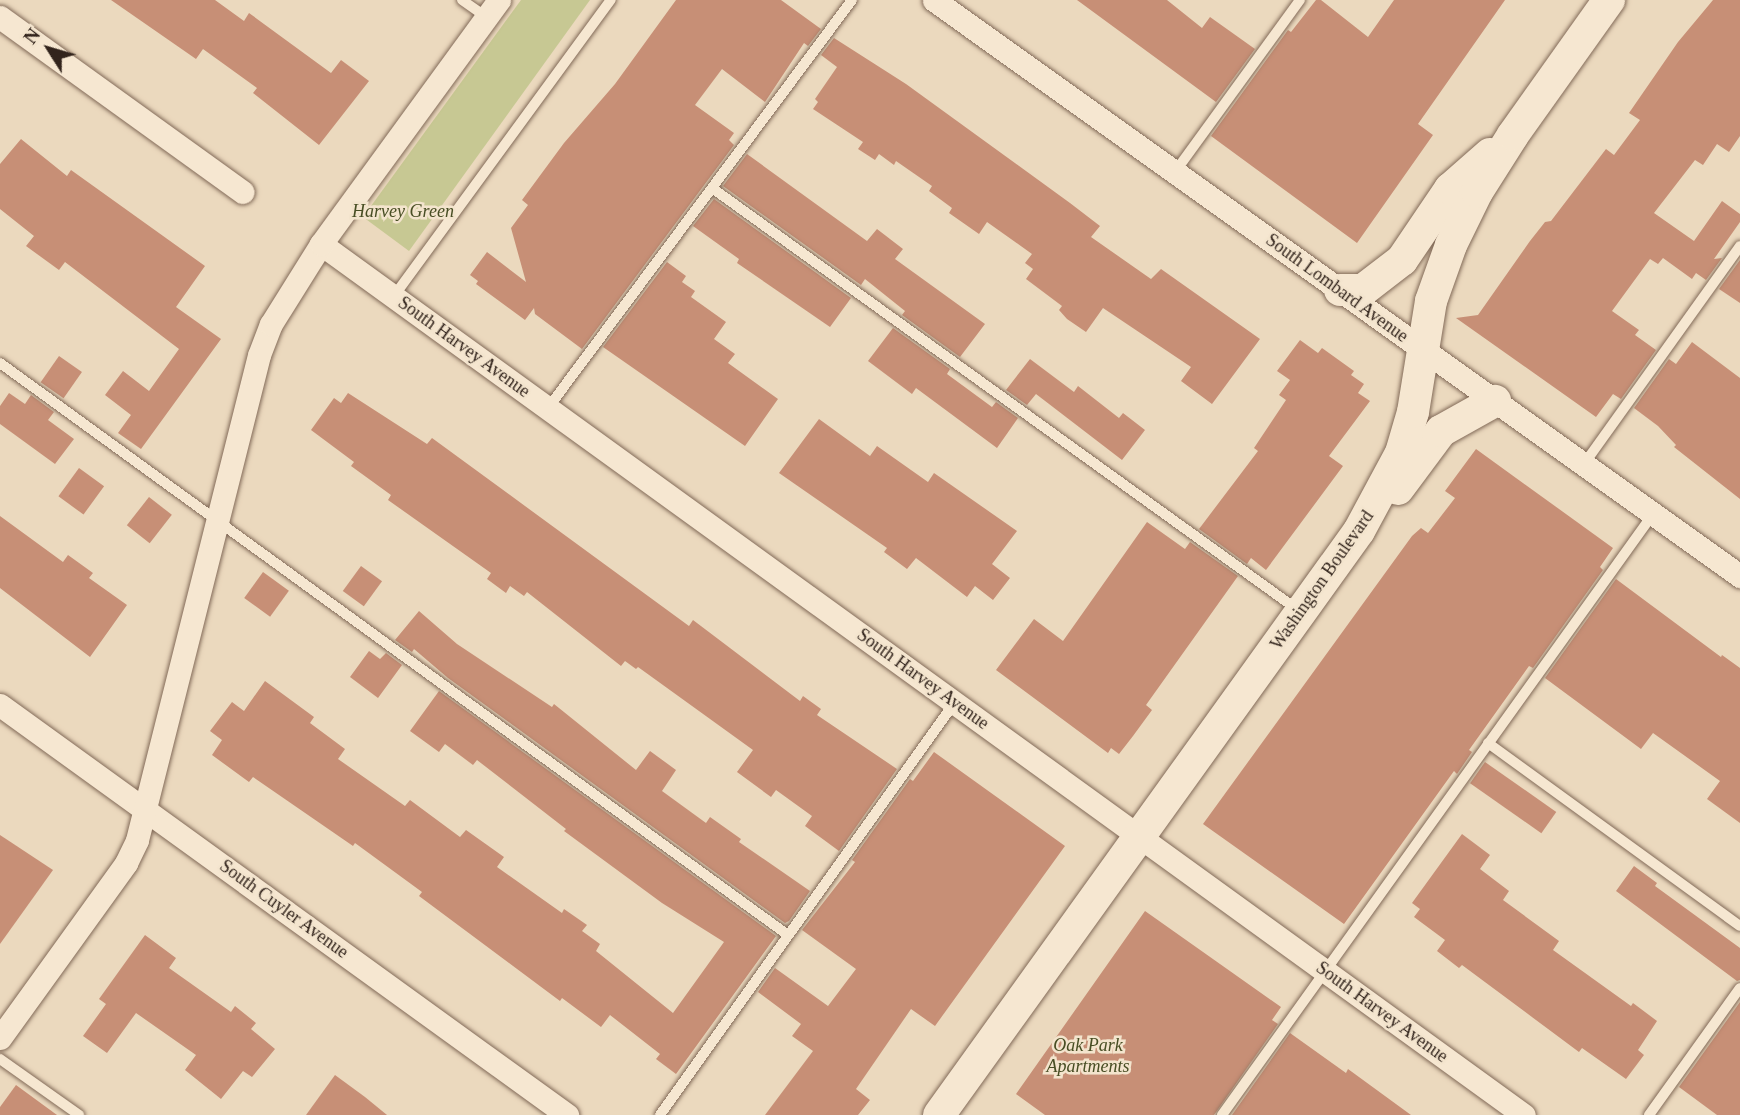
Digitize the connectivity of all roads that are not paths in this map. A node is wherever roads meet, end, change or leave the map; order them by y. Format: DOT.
graph roads {
  1 [pos="462,0"];
  2 [pos="611,0"];
  3 [pos="852,0"];
  4 [pos="934,0"];
  5 [pos="1300,0"];
  6 [pos="1609,0"];
  7 [pos="492,9"];
  8 [pos="0,17"];
  9 [pos="1513,135"];
  10 [pos="1175,172"];
  11 [pos="712,188"];
  12 [pos="243,192"];
  13 [pos="321,244"];
  14 [pos="1740,246"];
  15 [pos="1340,290"];
  16 [pos="394,296"];
  17 [pos="1423,350"];
  18 [pos="0,363"];
  19 [pos="1494,401"];
  20 [pos="548,408"];
  21 [pos="1584,464"];
  22 [pos="1653,514"];
  23 [pos="218,520"];
  24 [pos="1359,531"];
  25 [pos="1740,576"];
  26 [pos="1301,612"];
  27 [pos="955,702"];
  28 [pos="0,705"];
  29 [pos="1488,743"];
  30 [pos="146,809"];
  31 [pos="1140,836"];
  32 [pos="1740,926"];
  33 [pos="788,934"];
  34 [pos="1325,971"];
  35 [pos="1740,988"];
  36 [pos="0,1038"];
  37 [pos="0,1059"];
  38 [pos="79,1115"];
  39 [pos="567,1115"];
  40 [pos="660,1115"];
  41 [pos="939,1115"];
  42 [pos="1222,1115"];
  43 [pos="1524,1115"];
  44 [pos="1649,1115"];
  1 -- 7 [label="lane"];
  2 -- 16 [label="lane"];
  3 -- 11 [label="lane"];
  4 -- 10 [label="street, South Lombard Avenue"];
  5 -- 10 [label="lane"];
  6 -- 9 [label="street, Washington Boulevard"];
  7 -- 13 [label="street"];
  8 -- 12 [label="street"];
  9 -- 15 [label="street"];
  9 -- 17 [label="street, Washington Boulevard"];
  10 -- 15 [label="street, South Lombard Avenue"];
  11 -- 20 [label="lane"];
  11 -- 26 [label="lane"];
  13 -- 16 [label="street, South Harvey Avenue"];
  13 -- 23 [label="street"];
  14 -- 21 [label="lane"];
  15 -- 17 [label="street, South Lombard Avenue"];
  16 -- 20 [label="street, South Harvey Avenue"];
  17 -- 19 [label="street, South Lombard Avenue"];
  17 -- 24 [label="street, Washington Boulevard"];
  18 -- 23 [label="lane"];
  19 -- 21 [label="street, South Lombard Avenue"];
  19 -- 24 [label="street"];
  20 -- 27 [label="street, South Harvey Avenue"];
  21 -- 22 [label="street, South Lombard Avenue"];
  22 -- 25 [label="street, South Lombard Avenue"];
  22 -- 29 [label="lane"];
  23 -- 30 [label="street"];
  23 -- 33 [label="lane"];
  24 -- 26 [label="street, Washington Boulevard"];
  26 -- 31 [label="street, Washington Boulevard"];
  27 -- 31 [label="street, South Harvey Avenue"];
  27 -- 33 [label="lane"];
  28 -- 30 [label="street, South Cuyler Avenue"];
  29 -- 32 [label="lane"];
  29 -- 34 [label="lane"];
  30 -- 36 [label="street"];
  30 -- 39 [label="street, South Cuyler Avenue"];
  31 -- 34 [label="street, South Harvey Avenue"];
  31 -- 41 [label="street, Washington Boulevard"];
  33 -- 40 [label="lane"];
  34 -- 42 [label="lane"];
  34 -- 43 [label="street, South Harvey Avenue"];
  35 -- 44 [label="lane"];
  37 -- 38 [label="lane"];
}
